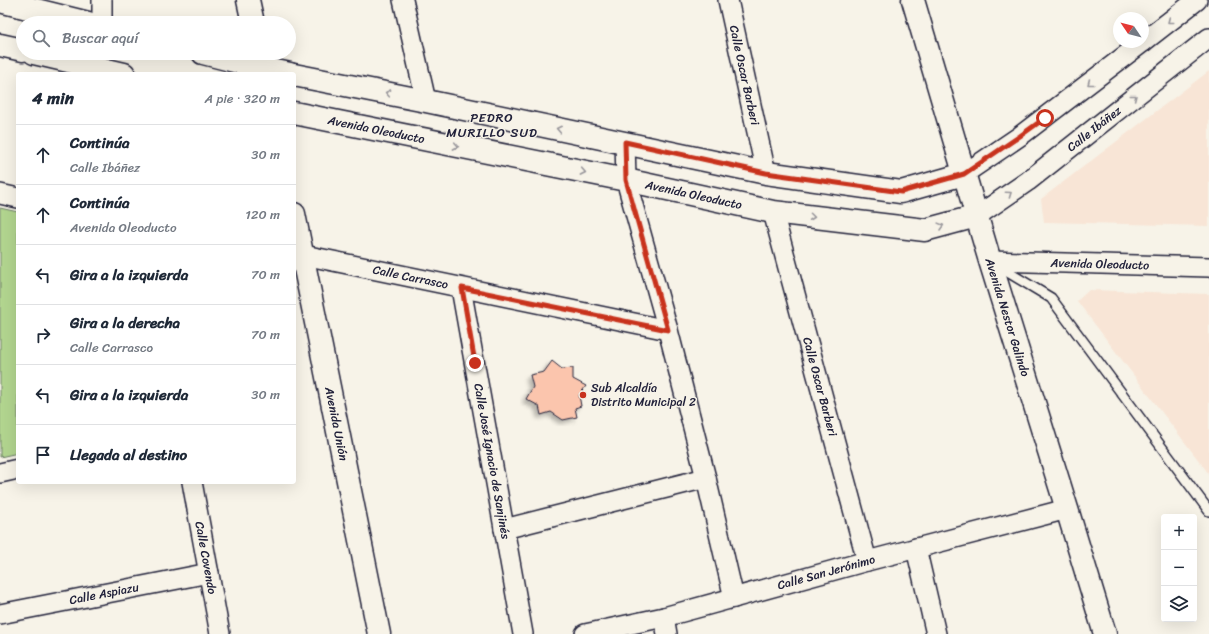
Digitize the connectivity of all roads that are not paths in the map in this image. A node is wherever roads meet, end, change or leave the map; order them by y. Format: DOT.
graph roads {
  1 [pos="102,0"];
  2 [pos="248,0"];
  3 [pos="403,0"];
  4 [pos="913,0"];
  5 [pos="1197,0"];
  6 [pos="0,1"];
  7 [pos="723,1"];
  8 [pos="60,16"];
  9 [pos="102,16"];
  10 [pos="251,16"];
  11 [pos="1149,37"];
  12 [pos="1209,38"];
  13 [pos="0,45"];
  14 [pos="16,48"];
  15 [pos="1135,48"];
  16 [pos="64,60"];
  17 [pos="237,60"];
  18 [pos="262,65"];
  19 [pos="115,72"];
  20 [pos="284,72"];
  21 [pos="296,75"];
  22 [pos="426,101"];
  23 [pos="296,113"];
  24 [pos="625,142"];
  25 [pos="766,173"];
  26 [pos="964,174"];
  27 [pos="626,180"];
  28 [pos="0,194"];
  29 [pos="16,198"];
  30 [pos="773,212"];
  31 [pos="977,216"];
  32 [pos="296,230"];
  33 [pos="299,254"];
  34 [pos="990,262"];
  35 [pos="1209,267"];
  36 [pos="462,288"];
  37 [pos="668,330"];
  38 [pos="16,470"];
  39 [pos="0,473"];
  40 [pos="706,478"];
  41 [pos="192,484"];
  42 [pos="1067,509"];
  43 [pos="1209,511"];
  44 [pos="504,529"];
  45 [pos="916,548"];
  46 [pos="867,561"];
  47 [pos="209,573"];
  48 [pos="734,598"];
  49 [pos="0,614"];
  50 [pos="665,625"];
  51 [pos="220,634"];
  52 [pos="379,634"];
  53 [pos="523,634"];
  54 [pos="585,634"];
  55 [pos="936,634"];
  56 [pos="1104,634"];
  1 -- 9 [label="street"];
  2 -- 10 [label="street"];
  3 -- 22 [label="street"];
  4 -- 26 [label="street, Avenida Nestor Galindo"];
  5 -- 11 [label="street, one-way"];
  6 -- 8 [label="street"];
  7 -- 25 [label="street, Calle Oscar Barberi"];
  31 -- 12 [label="street, Calle Ibáñez, one-way"];
  13 -- 14 [label="street"];
  15 -- 26 [label="street, one-way"];
  16 -- 19 [label="street"];
  17 -- 18 [label="street"];
  18 -- 20 [label="street"];
  22 -- 21 [label="street, one-way"];
  24 -- 22 [label="street, one-way"];
  23 -- 27 [label="street, Avenida Oleoducto, one-way"];
  24 -- 25 [label="street"];
  24 -- 27 [label="street"];
  25 -- 26 [label="street"];
  26 -- 31 [label="street, Avenida Nestor Galindo"];
  27 -- 30 [label="street, Avenida Oleoducto"];
  27 -- 37 [label="street"];
  28 -- 29 [label="street"];
  30 -- 31 [label="street, Avenida Oleoducto, one-way"];
  30 -- 46 [label="street, Calle Oscar Barberi"];
  31 -- 34 [label="street, Avenida Nestor Galindo"];
  32 -- 33 [label="street, Avenida Unión"];
  33 -- 36 [label="street, Calle Carrasco"];
  33 -- 52 [label="street, Avenida Unión"];
  34 -- 35 [label="street, Avenida Oleoducto"];
  34 -- 42 [label="street, Avenida Nestor Galindo"];
  34 -- 43 [label="lane"];
  36 -- 37 [label="street, Calle Carrasco"];
  36 -- 44 [label="street, Calle José Ignacio de Sanjinés"];
  37 -- 40 [label="street"];
  38 -- 39 [label="street"];
  40 -- 44 [label="street"];
  40 -- 48 [label="street"];
  41 -- 47 [label="street, Calle Covendo"];
  42 -- 45 [label="street, Calle San Jerónimo"];
  42 -- 56 [label="street, Avenida Nestor Galindo"];
  44 -- 53 [label="street, Calle José Ignacio de Sanjinés"];
  45 -- 46 [label="street, Calle San Jerónimo"];
  45 -- 55 [label="street"];
  46 -- 48 [label="street, Calle San Jerónimo"];
  47 -- 49 [label="street, Calle Aspiazu"];
  47 -- 51 [label="street, Calle Covendo"];
  48 -- 50 [label="street, Calle San Jerónimo"];
  50 -- 54 [label="street, Calle San Jerónimo"];
}
